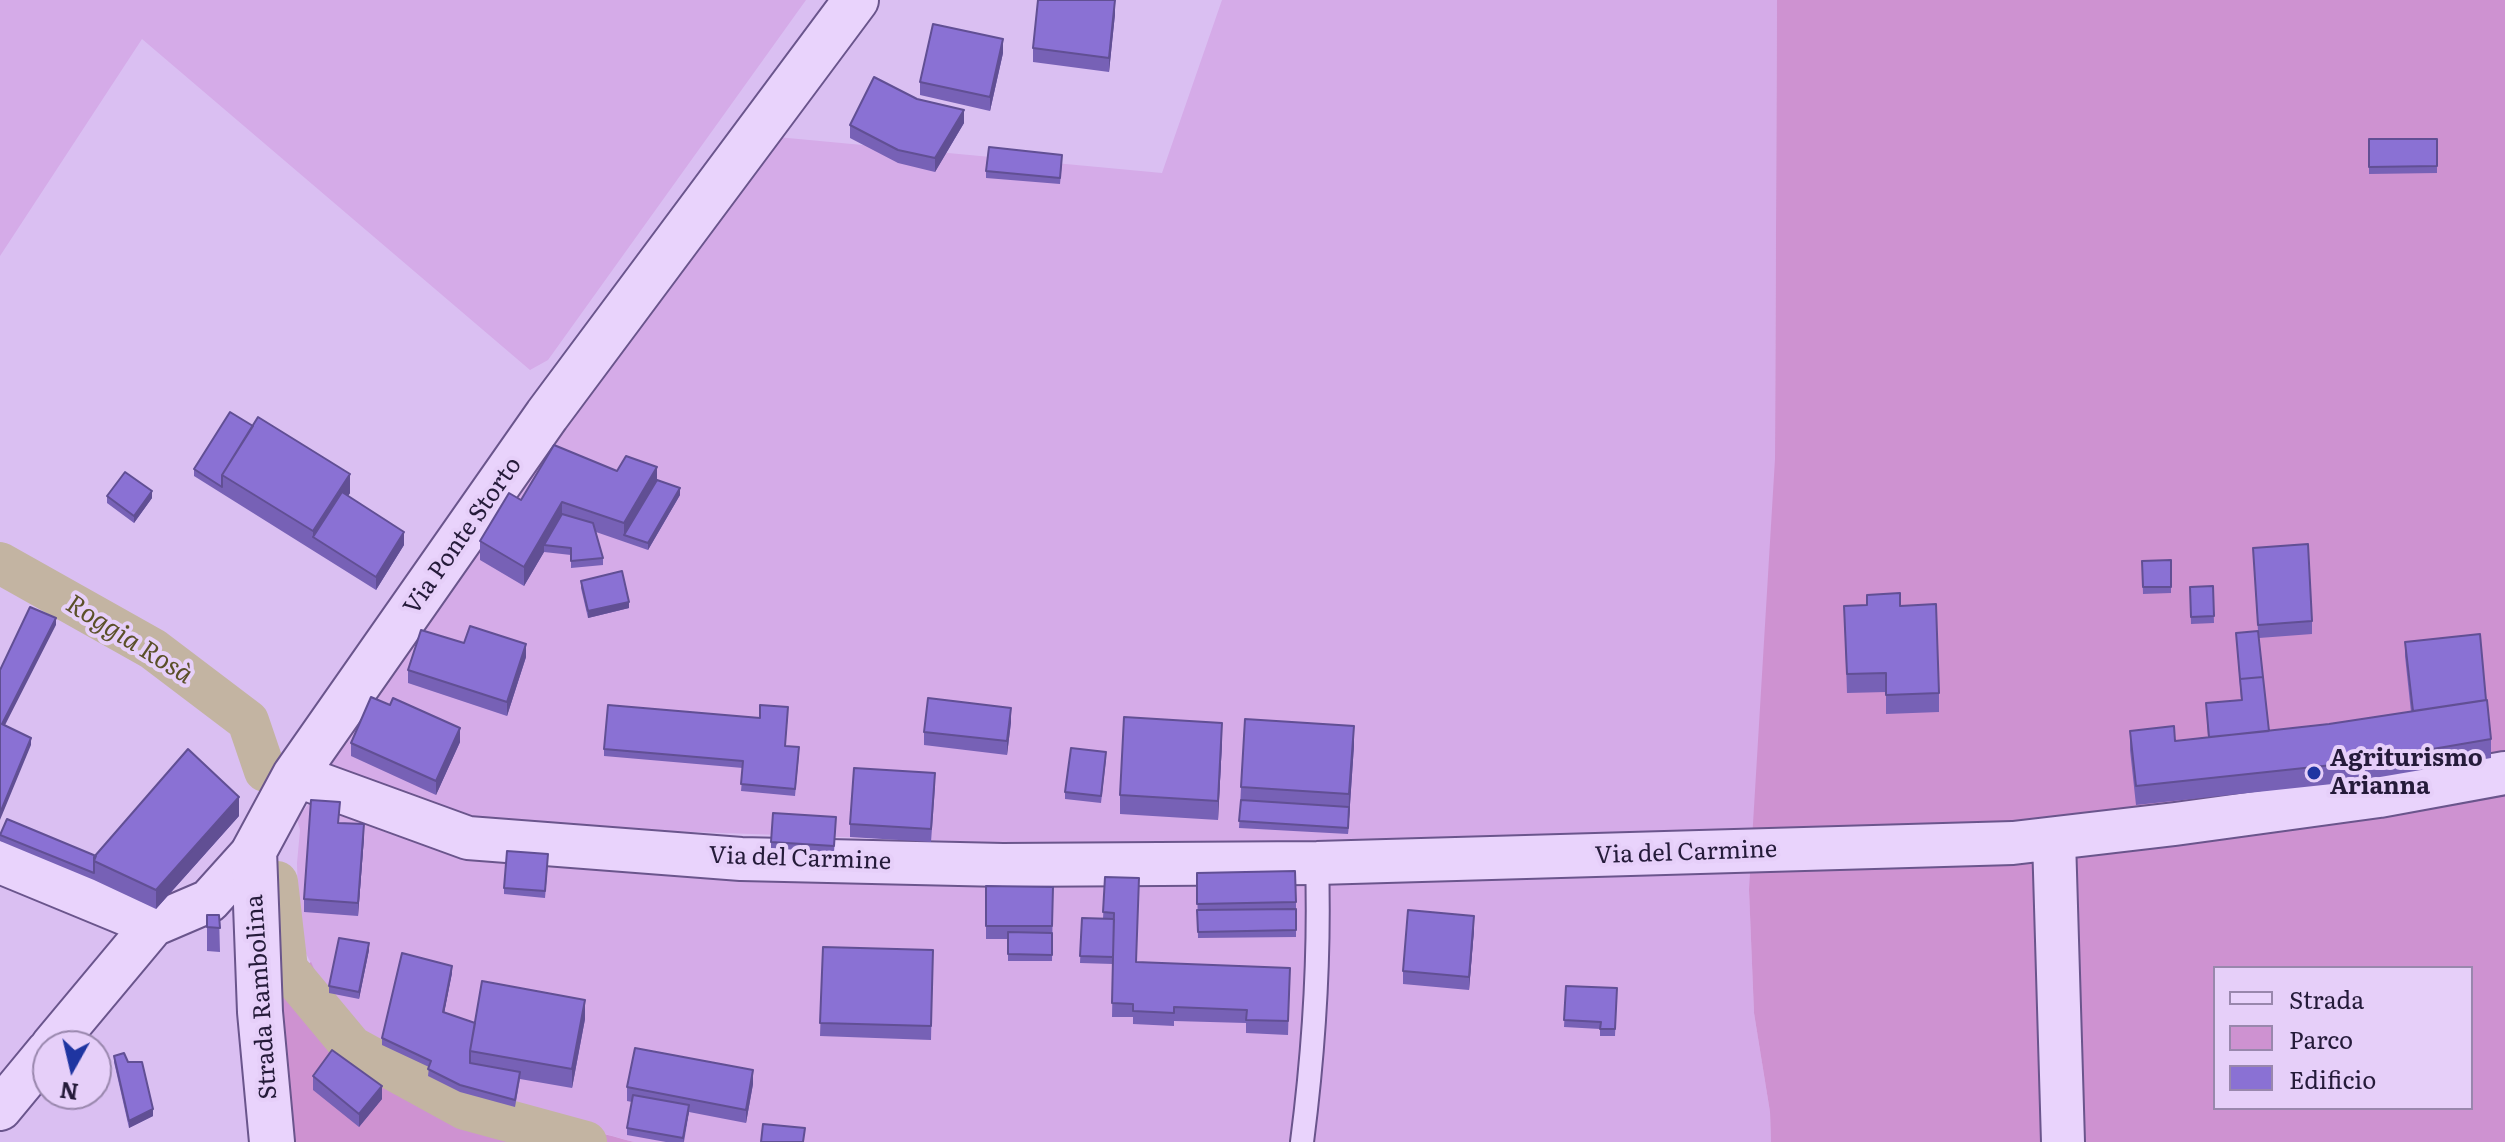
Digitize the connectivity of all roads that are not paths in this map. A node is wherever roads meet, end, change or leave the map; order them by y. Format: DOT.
graph roads {
  1 [pos="856,0"];
  2 [pos="2505,773"];
  3 [pos="295,775"];
  4 [pos="2054,839"];
  5 [pos="254,851"];
  6 [pos="0,862"];
  7 [pos="1317,863"];
  8 [pos="153,925"];
  9 [pos="65,1030"];
  10 [pos="32,1070"];
  11 [pos="0,1109"];
  12 [pos="272,1142"];
  13 [pos="1302,1142"];
  14 [pos="2063,1142"];
  1 -- 3 [label="street, Via Ponte Storto"];
  2 -- 4 [label="street, Via del Carmine"];
  3 -- 5 [label="street, Via Ponte Storto"];
  3 -- 7 [label="street, Via del Carmine"];
  4 -- 7 [label="street, Via del Carmine"];
  4 -- 14 [label="street"];
  5 -- 8 [label="street, Via Ponte Storto"];
  5 -- 12 [label="street, Strada Rambolina"];
  6 -- 8 [label="street"];
  7 -- 13 [label="lane"];
  8 -- 9 [label="street, Via Ponte Storto"];
  10 -- 11 [label="street"];
}
